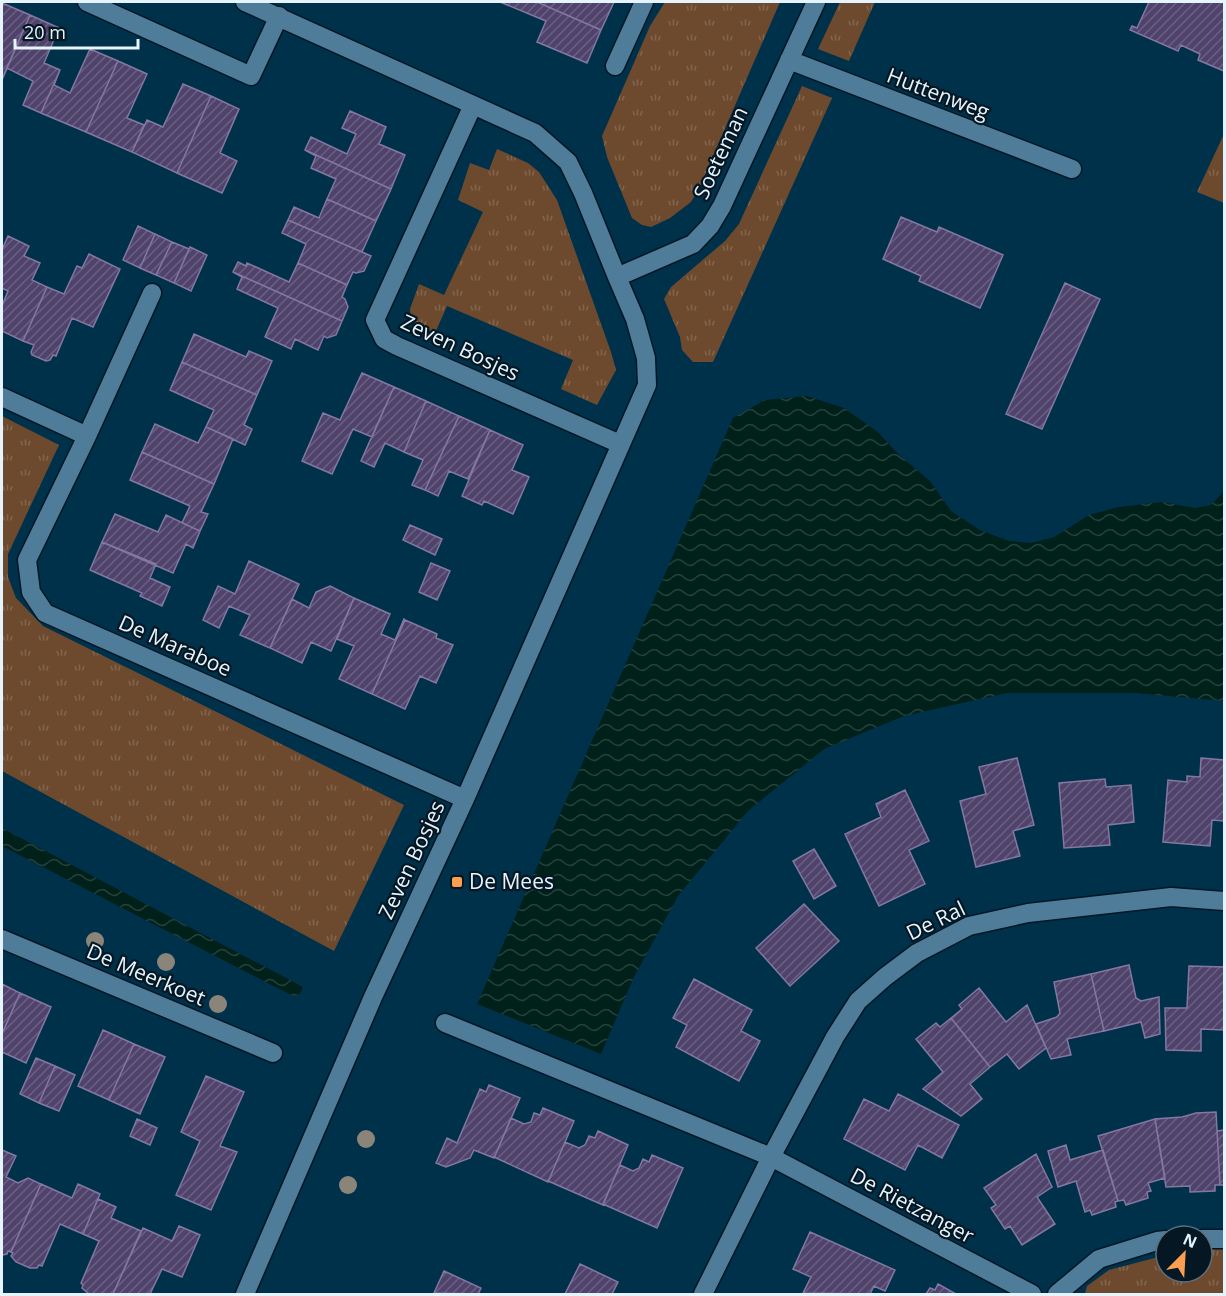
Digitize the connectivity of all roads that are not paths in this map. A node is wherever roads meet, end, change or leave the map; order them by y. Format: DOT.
graph roads {
  1 [pos="87,2"];
  2 [pos="246,2"];
  3 [pos="644,2"];
  4 [pos="816,2"];
  5 [pos="279,16"];
  6 [pos="789,60"];
  7 [pos="615,66"];
  8 [pos="473,105"];
  9 [pos="1072,169"];
  10 [pos="617,277"];
  11 [pos="152,293"];
  12 [pos="2,396"];
  13 [pos="87,436"];
  14 [pos="621,444"];
  15 [pos="465,799"];
  16 [pos="1224,901"];
  17 [pos="2,939"];
  18 [pos="445,1023"];
  19 [pos="273,1053"];
  20 [pos="771,1157"];
  21 [pos="1154,1242"];
  22 [pos="245,1294"];
  23 [pos="703,1294"];
  24 [pos="1032,1294"];
  25 [pos="1058,1294"];
  1 -- 5 [label="street"];
  2 -- 5 [label="street, Zeven Bosjes"];
  3 -- 7 [label="street"];
  4 -- 6 [label="street, Soeteman"];
  5 -- 8 [label="street, Zeven Bosjes"];
  6 -- 9 [label="street, Huttenweg"];
  6 -- 10 [label="street, Soeteman"];
  8 -- 10 [label="street, Zeven Bosjes"];
  8 -- 14 [label="street, Zeven Bosjes"];
  10 -- 14 [label="street, Zeven Bosjes"];
  11 -- 13 [label="street, De Maraboe"];
  12 -- 13 [label="street"];
  13 -- 15 [label="street, De Maraboe"];
  14 -- 15 [label="street, Zeven Bosjes"];
  15 -- 22 [label="street, Zeven Bosjes"];
  16 -- 20 [label="street, De Ral"];
  17 -- 19 [label="street, De Meerkoet"];
  18 -- 20 [label="street"];
  20 -- 23 [label="street, De Ral"];
  20 -- 24 [label="street, De Rietzanger"];
  21 -- 25 [label="street"];
}
